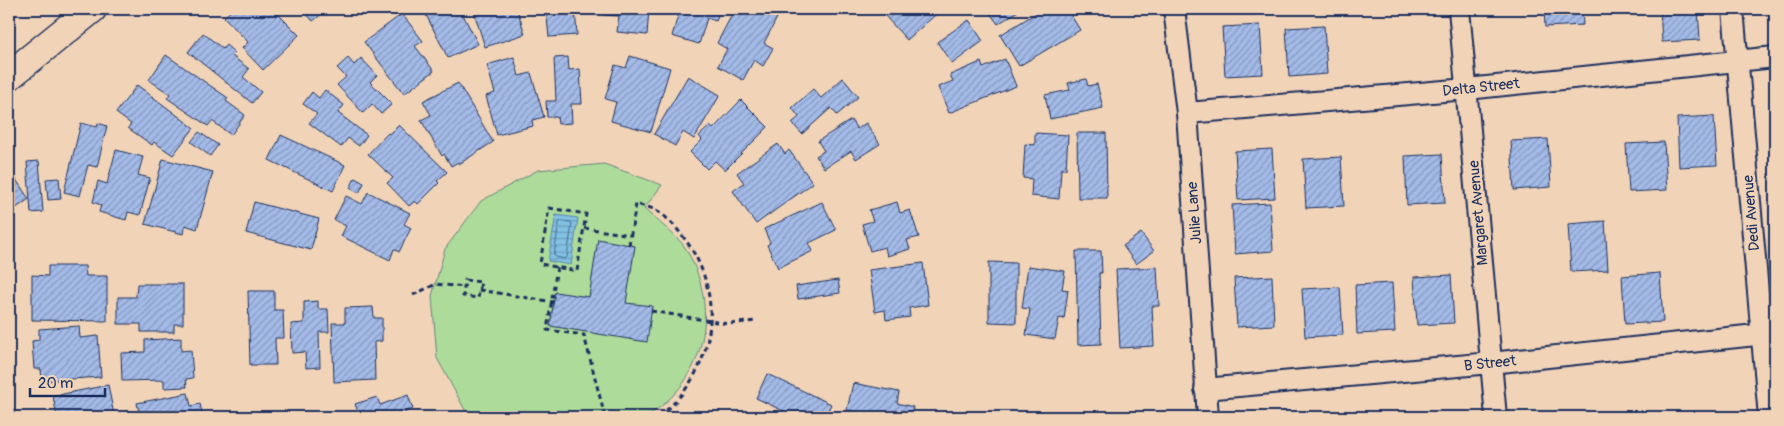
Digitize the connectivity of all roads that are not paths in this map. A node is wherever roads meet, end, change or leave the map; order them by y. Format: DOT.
graph roads {
  1 [pos="92,9"];
  2 [pos="1174,9"];
  3 [pos="1459,9"];
  4 [pos="1733,9"];
  5 [pos="1775,57"];
  6 [pos="1737,61"];
  7 [pos="9,76"];
  8 [pos="1467,89"];
  9 [pos="1187,113"];
  10 [pos="1768,334"];
  11 [pos="1491,363"];
  12 [pos="1205,389"];
  13 [pos="1208,417"];
  14 [pos="1496,417"];
  15 [pos="1769,417"];
  1 -- 7 [label="main road"];
  2 -- 9 [label="street, Julie Lane"];
  3 -- 8 [label="street, Margaret Avenue"];
  4 -- 6 [label="street, Dedi Avenue"];
  5 -- 6 [label="street, Delta Street"];
  6 -- 8 [label="street, Delta Street"];
  6 -- 10 [label="street, Dedi Avenue"];
  8 -- 9 [label="street, Delta Street"];
  8 -- 11 [label="street, Margaret Avenue"];
  9 -- 12 [label="street, Julie Lane"];
  10 -- 11 [label="street, B Street"];
  10 -- 15 [label="street, Dedi Avenue"];
  11 -- 12 [label="street, B Street"];
  11 -- 14 [label="street, Margaret Avenue"];
  12 -- 13 [label="street, Julie Lane"];
}
